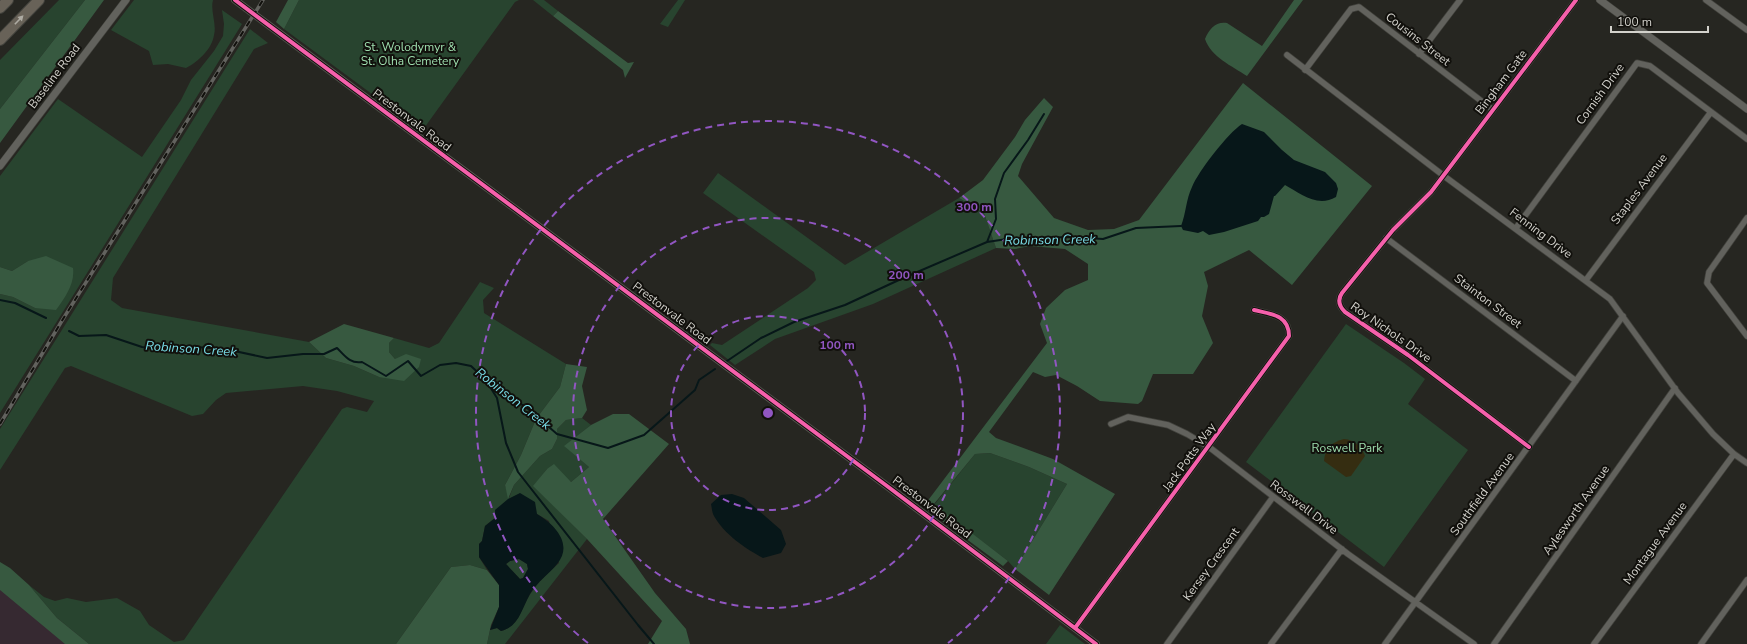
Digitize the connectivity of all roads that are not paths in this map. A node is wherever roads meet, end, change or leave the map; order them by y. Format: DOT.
graph roads {
  1 [pos="8,0"];
  2 [pos="39,0"];
  3 [pos="126,0"];
  4 [pos="235,0"];
  5 [pos="1460,0"];
  6 [pos="1576,0"];
  7 [pos="1600,0"];
  8 [pos="1706,0"];
  9 [pos="0,8"];
  10 [pos="1747,30"];
  11 [pos="0,40"];
  12 [pos="1419,54"];
  13 [pos="1287,55"];
  14 [pos="1305,70"];
  15 [pos="1747,109"];
  16 [pos="1493,110"];
  17 [pos="1711,112"];
  18 [pos="1747,139"];
  19 [pos="0,166"];
  20 [pos="1444,176"];
  21 [pos="1747,218"];
  22 [pos="1516,228"];
  23 [pos="1386,238"];
  24 [pos="1586,280"];
  25 [pos="1254,310"];
  26 [pos="1623,316"];
  27 [pos="1747,336"];
  28 [pos="1576,381"];
  29 [pos="1675,388"];
  30 [pos="1110,424"];
  31 [pos="1209,447"];
  32 [pos="1529,447"];
  33 [pos="1734,454"];
  34 [pos="1747,463"];
  35 [pos="1273,497"];
  36 [pos="1342,549"];
  37 [pos="1747,580"];
  38 [pos="1416,602"];
  39 [pos="1075,628"];
  40 [pos="1096,644"];
  41 [pos="1167,644"];
  42 [pos="1271,644"];
  43 [pos="1385,644"];
  44 [pos="1474,644"];
  45 [pos="1494,644"];
  46 [pos="1594,644"];
  47 [pos="1701,644"];
  1 -- 9 [label="highway"];
  11 -- 2 [label="highway, one-way"];
  3 -- 19 [label="street, Baseline Road"];
  4 -- 39 [label="street, Prestonvale Road"];
  5 -- 12 [label="street"];
  6 -- 16 [label="street, Bingham Gate"];
  7 -- 15 [label="street"];
  8 -- 10 [label="street"];
  12 -- 14 [label="street, Cousins Street"];
  12 -- 16 [label="street, Cousins Street"];
  13 -- 14 [label="street, Fenning Drive"];
  14 -- 20 [label="street, Fenning Drive"];
  16 -- 20 [label="street, Bingham Gate"];
  17 -- 18 [label="street, Cornish Drive"];
  17 -- 22 [label="street, Cornish Drive"];
  17 -- 24 [label="street, Staples Avenue"];
  20 -- 22 [label="street, Fenning Drive"];
  20 -- 23 [label="street, Roy Nichols Drive"];
  21 -- 27 [label="street"];
  22 -- 24 [label="street, Fenning Drive"];
  23 -- 28 [label="street, Stainton Street"];
  23 -- 32 [label="street, Roy Nichols Drive"];
  24 -- 26 [label="street, Fenning Drive"];
  25 -- 31 [label="street, Jack Potts Way"];
  26 -- 28 [label="street, Southfield Avenue"];
  26 -- 29 [label="street, Fenning Drive"];
  28 -- 32 [label="street, Southfield Avenue"];
  29 -- 33 [label="street, Fenning Drive"];
  29 -- 45 [label="street, Aylesworth Avenue"];
  30 -- 31 [label="street, Rosswell Drive"];
  31 -- 35 [label="street, Rosswell Drive"];
  31 -- 39 [label="street, Jack Potts Way"];
  32 -- 38 [label="street, Southfield Avenue"];
  33 -- 34 [label="street, Fenning Drive"];
  33 -- 46 [label="street, Montague Avenue"];
  35 -- 36 [label="street, Rosswell Drive"];
  35 -- 41 [label="street, Kersey Crescent"];
  36 -- 38 [label="street, Rosswell Drive"];
  36 -- 42 [label="street"];
  37 -- 47 [label="street"];
  38 -- 43 [label="street, Southfield Avenue"];
  38 -- 44 [label="street, Rosswell Drive"];
  39 -- 40 [label="street, Prestonvale Road"];
}
